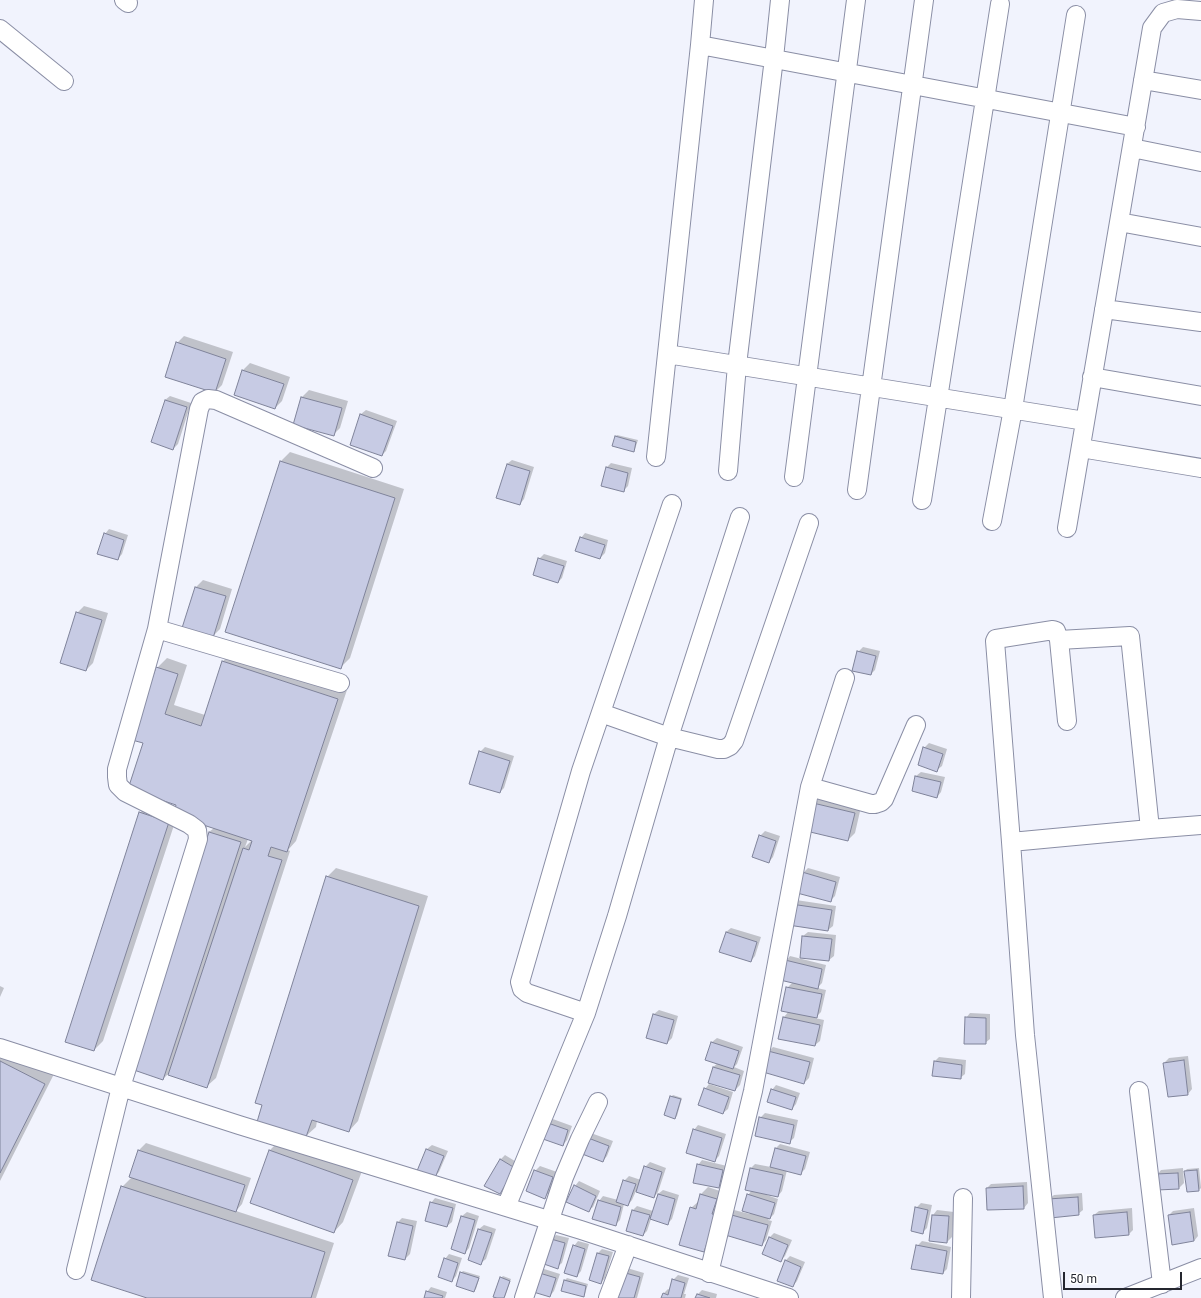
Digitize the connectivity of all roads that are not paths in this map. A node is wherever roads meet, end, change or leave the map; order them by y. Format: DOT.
graph roads {
  1 [pos="704,0"];
  2 [pos="780,0"];
  3 [pos="856,0"];
  4 [pos="924,0"];
  5 [pos="1000,4"];
  6 [pos="1201,11"];
  7 [pos="1076,15"];
  8 [pos="0,29"];
  9 [pos="700,45"];
  10 [pos="774,58"];
  11 [pos="847,72"];
  12 [pos="1143,80"];
  13 [pos="64,82"];
  14 [pos="913,84"];
  15 [pos="1201,90"];
  16 [pos="985,98"];
  17 [pos="1060,113"];
  18 [pos="1136,127"];
  19 [pos="1132,148"];
  20 [pos="1201,162"];
  21 [pos="1119,222"];
  22 [pos="1201,237"];
  23 [pos="1104,308"];
  24 [pos="1201,322"];
  25 [pos="667,354"];
  26 [pos="736,365"];
  27 [pos="807,376"];
  28 [pos="1092,377"];
  29 [pos="871,386"];
  30 [pos="1201,396"];
  31 [pos="939,397"];
  32 [pos="1013,409"];
  33 [pos="1085,421"];
  34 [pos="1080,448"];
  35 [pos="656,457"];
  36 [pos="373,468"];
  37 [pos="1201,468"];
  38 [pos="728,471"];
  39 [pos="794,477"];
  40 [pos="856,490"];
  41 [pos="922,500"];
  42 [pos="672,504"];
  43 [pos="740,517"];
  44 [pos="992,521"];
  45 [pos="809,523"];
  46 [pos="1067,528"];
  47 [pos="157,629"];
  48 [pos="1059,640"];
  49 [pos="845,678"];
  50 [pos="340,683"];
  51 [pos="601,713"];
  52 [pos="1067,721"];
  53 [pos="916,725"];
  54 [pos="669,737"];
  55 [pos="810,788"];
  56 [pos="1201,825"];
  57 [pos="1150,829"];
  58 [pos="1011,842"];
  59 [pos="586,1013"];
  60 [pos="0,1048"];
  61 [pos="121,1087"];
  62 [pos="1139,1091"];
  63 [pos="598,1102"];
  64 [pos="963,1198"];
  65 [pos="506,1207"];
  66 [pos="550,1220"];
  67 [pos="628,1245"];
  68 [pos="1201,1268"];
  69 [pos="76,1270"];
  70 [pos="709,1272"];
  71 [pos="1162,1284"];
  72 [pos="524,1298"];
  73 [pos="608,1298"];
  74 [pos="789,1298"];
  75 [pos="961,1298"];
  76 [pos="1053,1298"];
  77 [pos="1125,1298"];
  1 -- 9 [label="street"];
  2 -- 10 [label="street"];
  3 -- 11 [label="street"];
  4 -- 14 [label="street"];
  5 -- 16 [label="street"];
  6 -- 12 [label="street"];
  7 -- 17 [label="street"];
  8 -- 13 [label="street"];
  9 -- 10 [label="street"];
  9 -- 25 [label="street"];
  10 -- 11 [label="street"];
  10 -- 26 [label="street"];
  11 -- 14 [label="street"];
  11 -- 27 [label="street"];
  12 -- 15 [label="street"];
  12 -- 18 [label="street"];
  14 -- 16 [label="street"];
  14 -- 29 [label="street"];
  16 -- 17 [label="street"];
  16 -- 31 [label="street"];
  17 -- 18 [label="street"];
  17 -- 32 [label="street"];
  18 -- 19 [label="street"];
  19 -- 20 [label="street"];
  19 -- 21 [label="street"];
  21 -- 22 [label="street"];
  21 -- 23 [label="street"];
  23 -- 24 [label="street"];
  23 -- 28 [label="street"];
  25 -- 26 [label="street"];
  25 -- 35 [label="street"];
  26 -- 27 [label="street"];
  26 -- 38 [label="street"];
  27 -- 29 [label="street"];
  27 -- 39 [label="street"];
  28 -- 30 [label="street"];
  28 -- 33 [label="street"];
  29 -- 31 [label="street"];
  29 -- 40 [label="street"];
  31 -- 32 [label="street"];
  31 -- 41 [label="street"];
  32 -- 33 [label="street"];
  32 -- 44 [label="street"];
  33 -- 34 [label="street"];
  34 -- 37 [label="street"];
  34 -- 46 [label="street"];
  36 -- 47 [label="street"];
  42 -- 51 [label="street"];
  43 -- 54 [label="street"];
  45 -- 54 [label="street"];
  47 -- 50 [label="street"];
  47 -- 61 [label="street"];
  48 -- 52 [label="street"];
  48 -- 57 [label="street"];
  48 -- 58 [label="street"];
  49 -- 55 [label="street"];
  51 -- 54 [label="street"];
  51 -- 59 [label="street"];
  53 -- 55 [label="street"];
  54 -- 59 [label="street"];
  55 -- 70 [label="street"];
  56 -- 57 [label="street"];
  57 -- 58 [label="street"];
  58 -- 76 [label="street"];
  59 -- 65 [label="street"];
  60 -- 61 [label="street"];
  61 -- 65 [label="street"];
  61 -- 69 [label="street"];
  62 -- 71 [label="street"];
  63 -- 66 [label="street"];
  64 -- 75 [label="street"];
  65 -- 66 [label="street"];
  66 -- 67 [label="street"];
  66 -- 72 [label="street"];
  67 -- 70 [label="street"];
  67 -- 73 [label="street"];
  68 -- 71 [label="street"];
  70 -- 74 [label="street"];
  71 -- 77 [label="street"];
}
